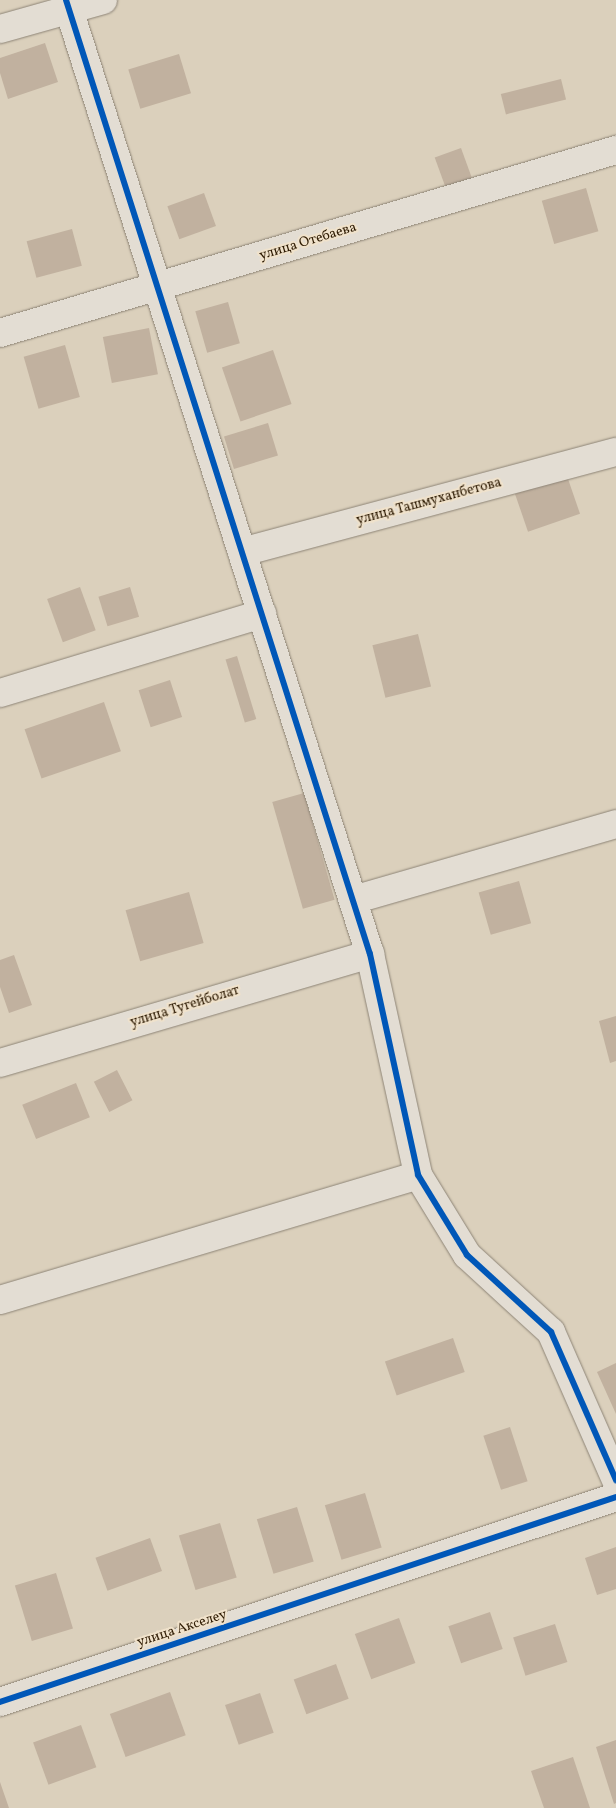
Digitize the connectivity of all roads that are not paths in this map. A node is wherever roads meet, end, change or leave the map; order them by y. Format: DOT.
graph roads {
  1 [pos="103,0"];
  2 [pos="68,5"];
  3 [pos="0,29"];
  4 [pos="616,150"];
  5 [pos="158,287"];
  6 [pos="0,333"];
  7 [pos="616,452"];
  8 [pos="242,552"];
  9 [pos="262,614"];
  10 [pos="0,693"];
  11 [pos="616,824"];
  12 [pos="353,900"];
  13 [pos="370,954"];
  14 [pos="0,1063"];
  15 [pos="418,1174"];
  16 [pos="0,1300"];
  17 [pos="616,1480"];
  18 [pos="616,1497"];
  19 [pos="0,1702"];
  1 -- 2 [label="street"];
  2 -- 3 [label="street"];
  2 -- 5 [label="street"];
  4 -- 5 [label="street, улица Отебаева"];
  5 -- 6 [label="street, улица Отебаева"];
  5 -- 8 [label="street"];
  7 -- 8 [label="street, улица Ташмуханбетова"];
  8 -- 9 [label="street"];
  9 -- 10 [label="street"];
  9 -- 12 [label="street"];
  11 -- 12 [label="street"];
  12 -- 13 [label="street"];
  13 -- 14 [label="street, улица Тугейболат"];
  13 -- 15 [label="street"];
  15 -- 16 [label="street"];
  15 -- 17 [label="street"];
  18 -- 19 [label="street, улица Акселеу"];
}
